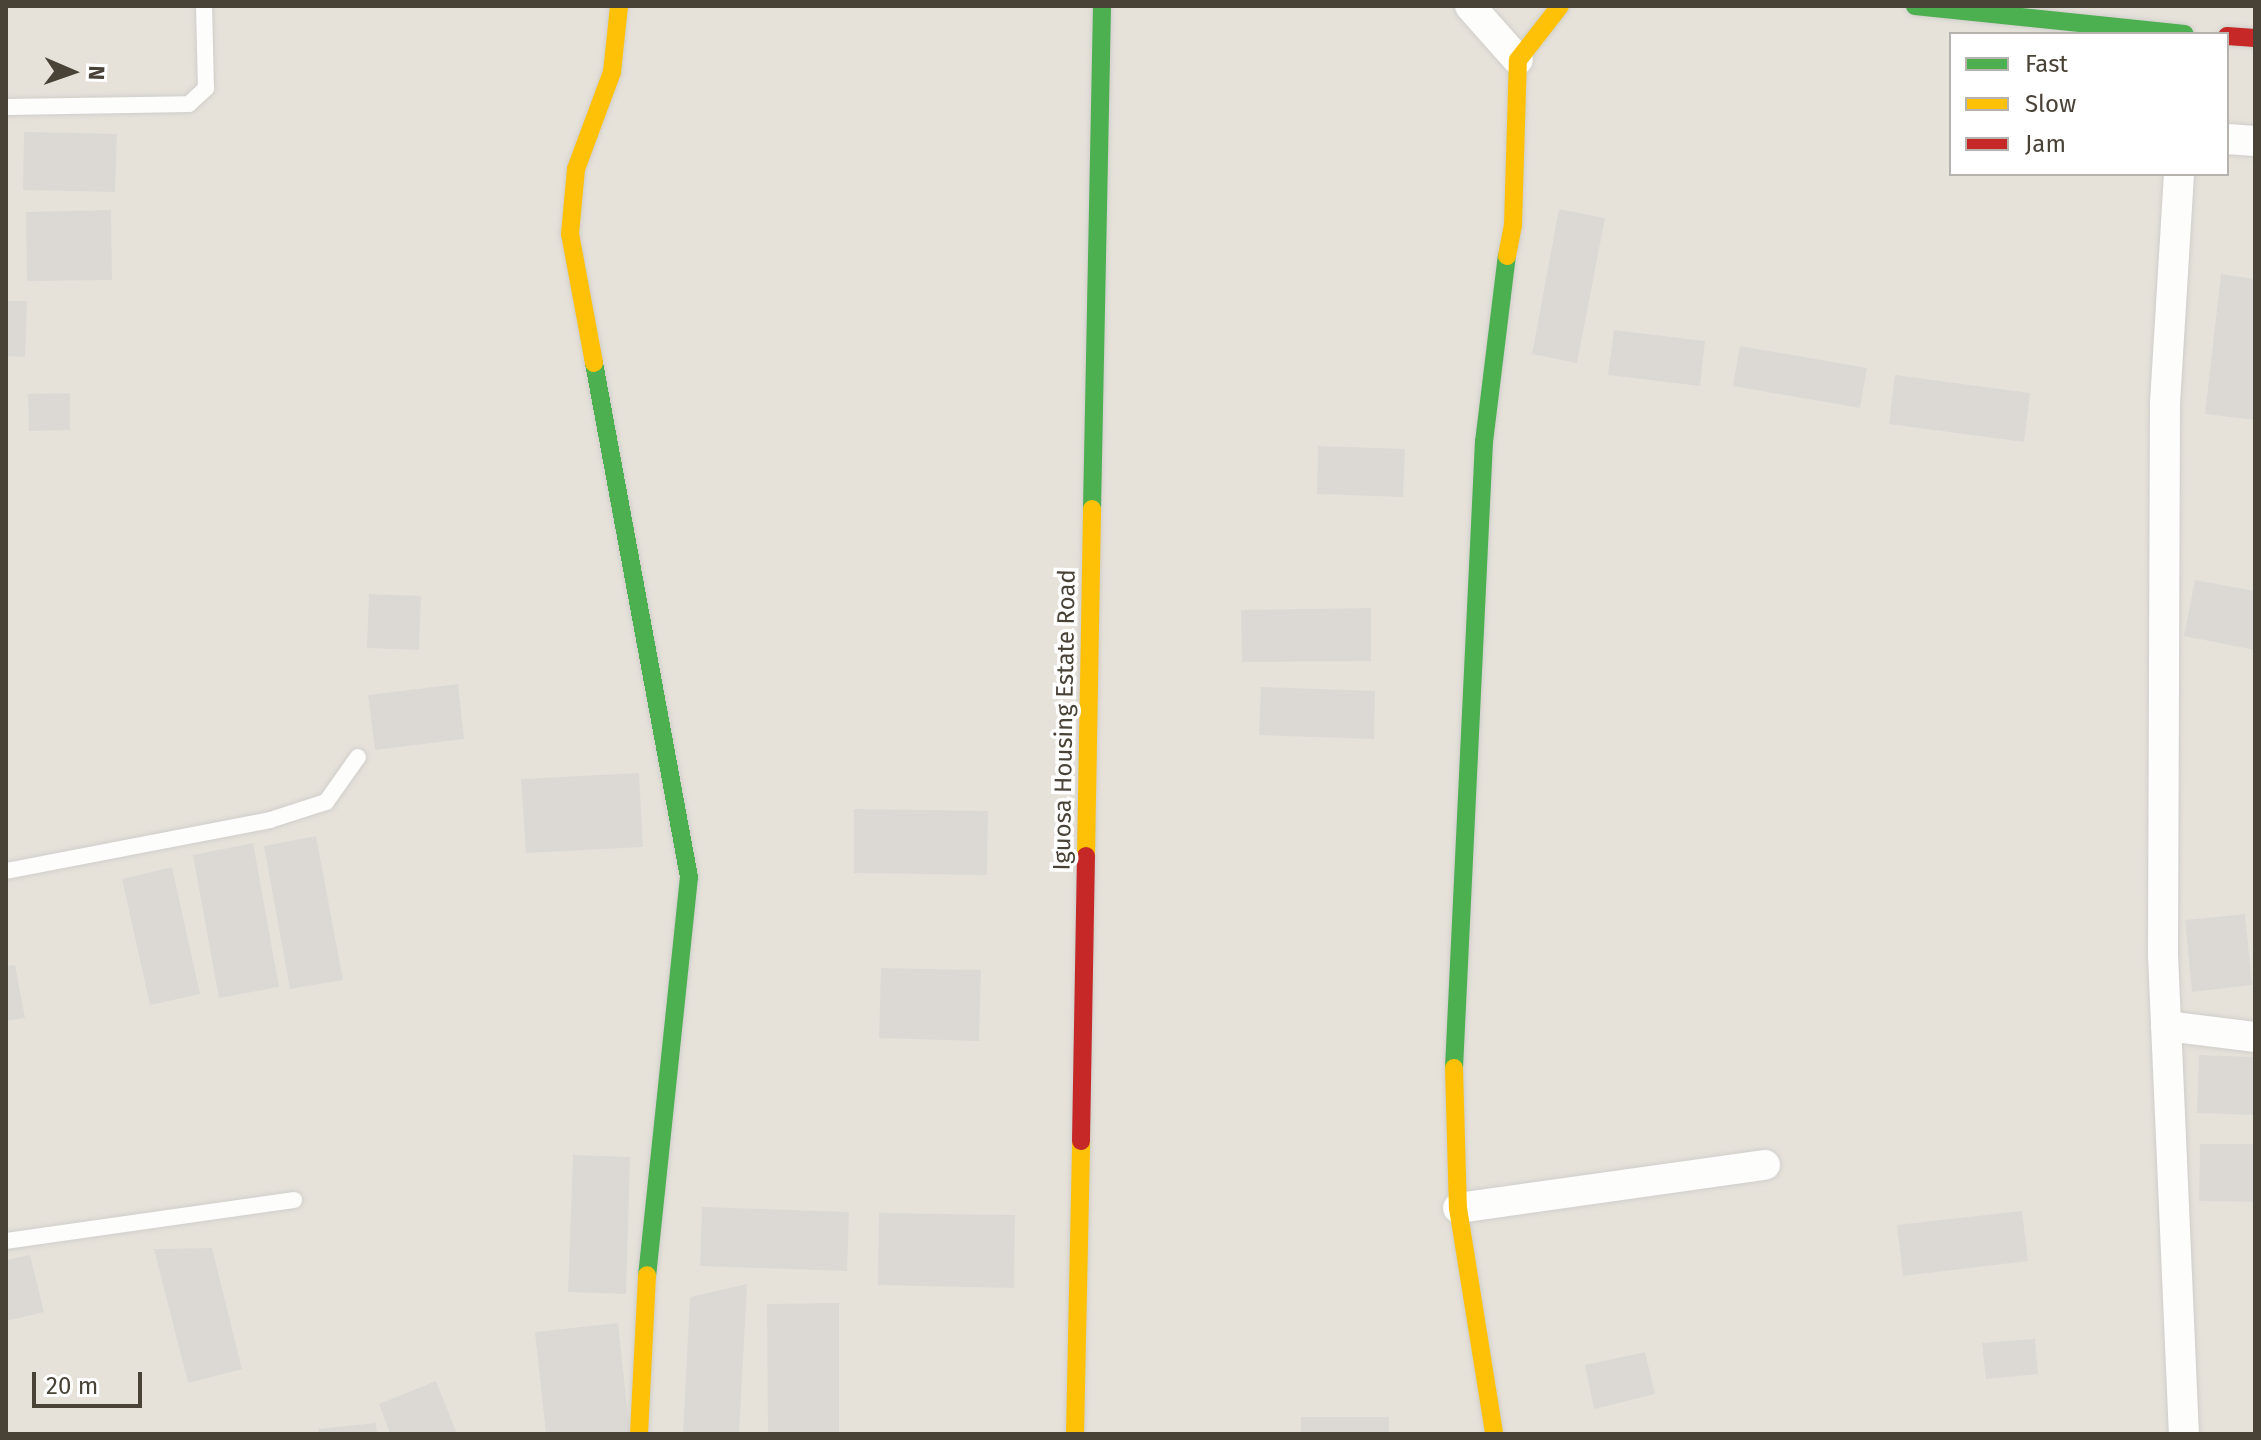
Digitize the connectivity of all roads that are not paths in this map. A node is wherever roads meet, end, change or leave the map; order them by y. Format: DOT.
graph roads {
  1 [pos="204,6"];
  2 [pos="619,6"];
  3 [pos="1102,6"];
  4 [pos="1470,6"];
  5 [pos="1560,6"];
  6 [pos="1915,6"];
  7 [pos="2166,32"];
  8 [pos="2229,36"];
  9 [pos="2255,38"];
  10 [pos="1518,60"];
  11 [pos="6,107"];
  12 [pos="2229,139"];
  13 [pos="2255,141"];
  14 [pos="2179,176"];
  15 [pos="358,757"];
  16 [pos="6,871"];
  17 [pos="2166,1026"];
  18 [pos="2255,1037"];
  19 [pos="1765,1165"];
  20 [pos="294,1200"];
  21 [pos="1458,1208"];
  22 [pos="6,1241"];
  23 [pos="639,1434"];
  24 [pos="1075,1434"];
  25 [pos="1494,1434"];
  26 [pos="2184,1434"];
  1 -- 11 [label="lane"];
  2 -- 23 [label="main road"];
  3 -- 24 [label="main road, Iguosa Housing Estate Road"];
  4 -- 10 [label="street"];
  5 -- 10 [label="main road"];
  6 -- 7 [label="main road"];
  8 -- 9 [label="main road"];
  10 -- 21 [label="main road"];
  12 -- 13 [label="street"];
  14 -- 17 [label="street"];
  15 -- 16 [label="lane"];
  17 -- 18 [label="street"];
  17 -- 26 [label="street"];
  19 -- 21 [label="street"];
  20 -- 22 [label="lane"];
  21 -- 25 [label="main road"];
}
